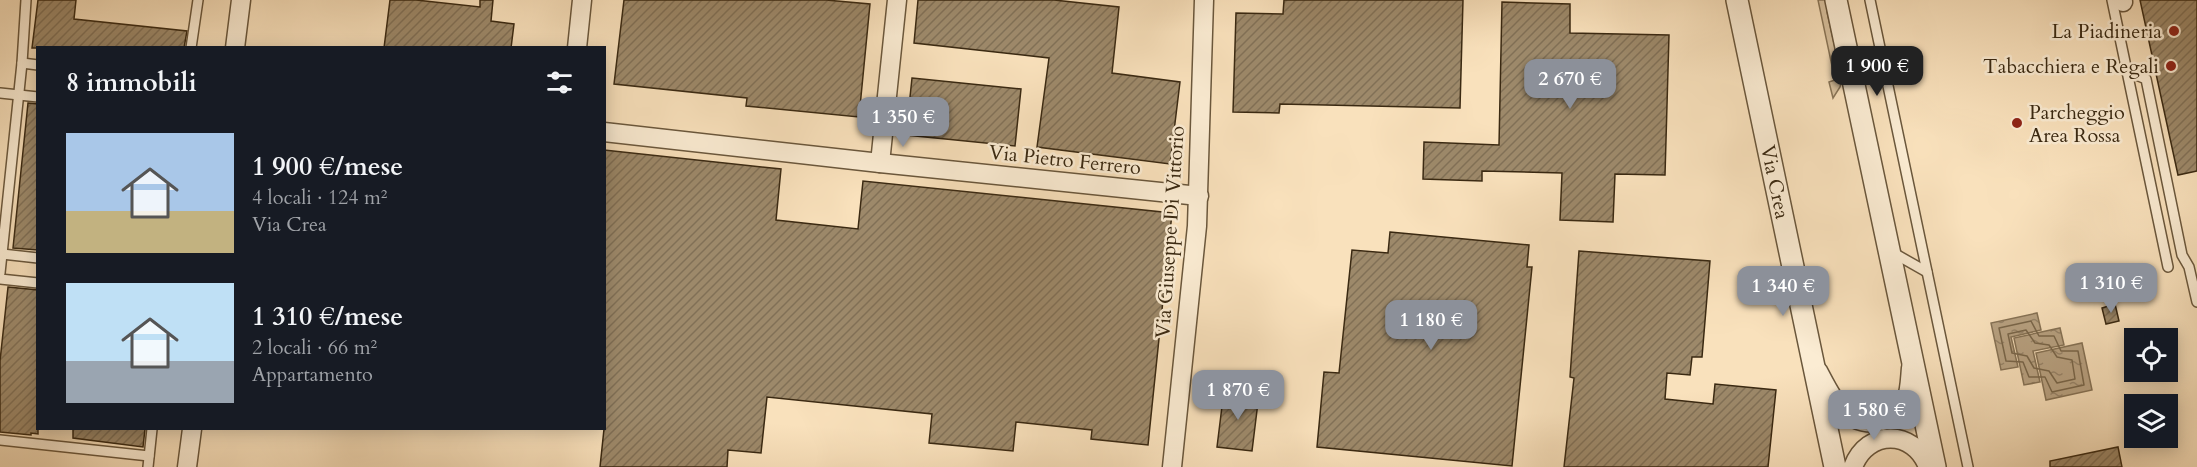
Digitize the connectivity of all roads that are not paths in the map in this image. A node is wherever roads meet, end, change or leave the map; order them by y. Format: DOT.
graph roads {
  1 [pos="26,0"];
  2 [pos="198,0"];
  3 [pos="241,0"];
  4 [pos="582,0"];
  5 [pos="897,0"];
  6 [pos="1204,0"];
  7 [pos="1737,0"];
  8 [pos="1836,0"];
  9 [pos="1870,0"];
  10 [pos="2119,1"];
  11 [pos="191,46"];
  12 [pos="235,46"];
  13 [pos="577,46"];
  14 [pos="22,63"];
  15 [pos="36,64"];
  16 [pos="2127,71"];
  17 [pos="0,93"];
  18 [pos="19,95"];
  19 [pos="36,97"];
  20 [pos="606,132"];
  21 [pos="880,163"];
  22 [pos="1199,196"];
  23 [pos="2178,235"];
  24 [pos="2162,238"];
  25 [pos="1889,250"];
  26 [pos="2,254"];
  27 [pos="36,258"];
  28 [pos="2168,267"];
  29 [pos="1927,272"];
  30 [pos="0,273"];
  31 [pos="0,279"];
  32 [pos="36,283"];
  33 [pos="2197,302"];
  34 [pos="1912,360"];
  35 [pos="1814,365"];
  36 [pos="152,430"];
  37 [pos="192,430"];
  38 [pos="0,440"];
  39 [pos="149,456"];
  40 [pos="148,467"];
  41 [pos="187,467"];
  42 [pos="1172,467"];
  43 [pos="1835,467"];
  44 [pos="1853,467"];
  45 [pos="1928,467"];
  46 [pos="1935,467"];
  47 [pos="1968,467"];
  1 -- 14 [label="lane"];
  2 -- 11 [label="lane"];
  3 -- 12 [label="street"];
  4 -- 13 [label="street"];
  5 -- 21 [label="street"];
  6 -- 22 [label="street, Via Giuseppe Di Vittorio"];
  7 -- 35 [label="street, Via Crea"];
  8 -- 25 [label="street, Via Crea"];
  9 -- 29 [label="lane"];
  10 -- 16 [label="lane"];
  14 -- 15 [label="lane"];
  14 -- 18 [label="lane"];
  16 -- 23 [label="lane"];
  16 -- 24 [label="lane"];
  17 -- 18 [label="lane"];
  18 -- 19 [label="lane"];
  18 -- 26 [label="lane"];
  20 -- 21 [label="street, Via Pietro Ferrero"];
  21 -- 22 [label="street, Via Pietro Ferrero"];
  22 -- 42 [label="street, Via Giuseppe Di Vittorio"];
  23 -- 24 [label="lane"];
  23 -- 33 [label="lane"];
  24 -- 28 [label="lane"];
  25 -- 29 [label="lane"];
  25 -- 34 [label="street, Via Crea"];
  26 -- 27 [label="lane"];
  26 -- 30 [label="lane"];
  29 -- 47 [label="lane"];
  31 -- 32 [label="lane"];
  34 -- 35 [label="street, Via Crea"];
  34 -- 46 [label="street, Via Crea"];
  35 -- 43 [label="street, Via Crea"];
  36 -- 39 [label="lane"];
  37 -- 41 [label="street"];
  38 -- 39 [label="lane"];
  39 -- 40 [label="lane"];
  44 -- 45 [label="street"];
}
